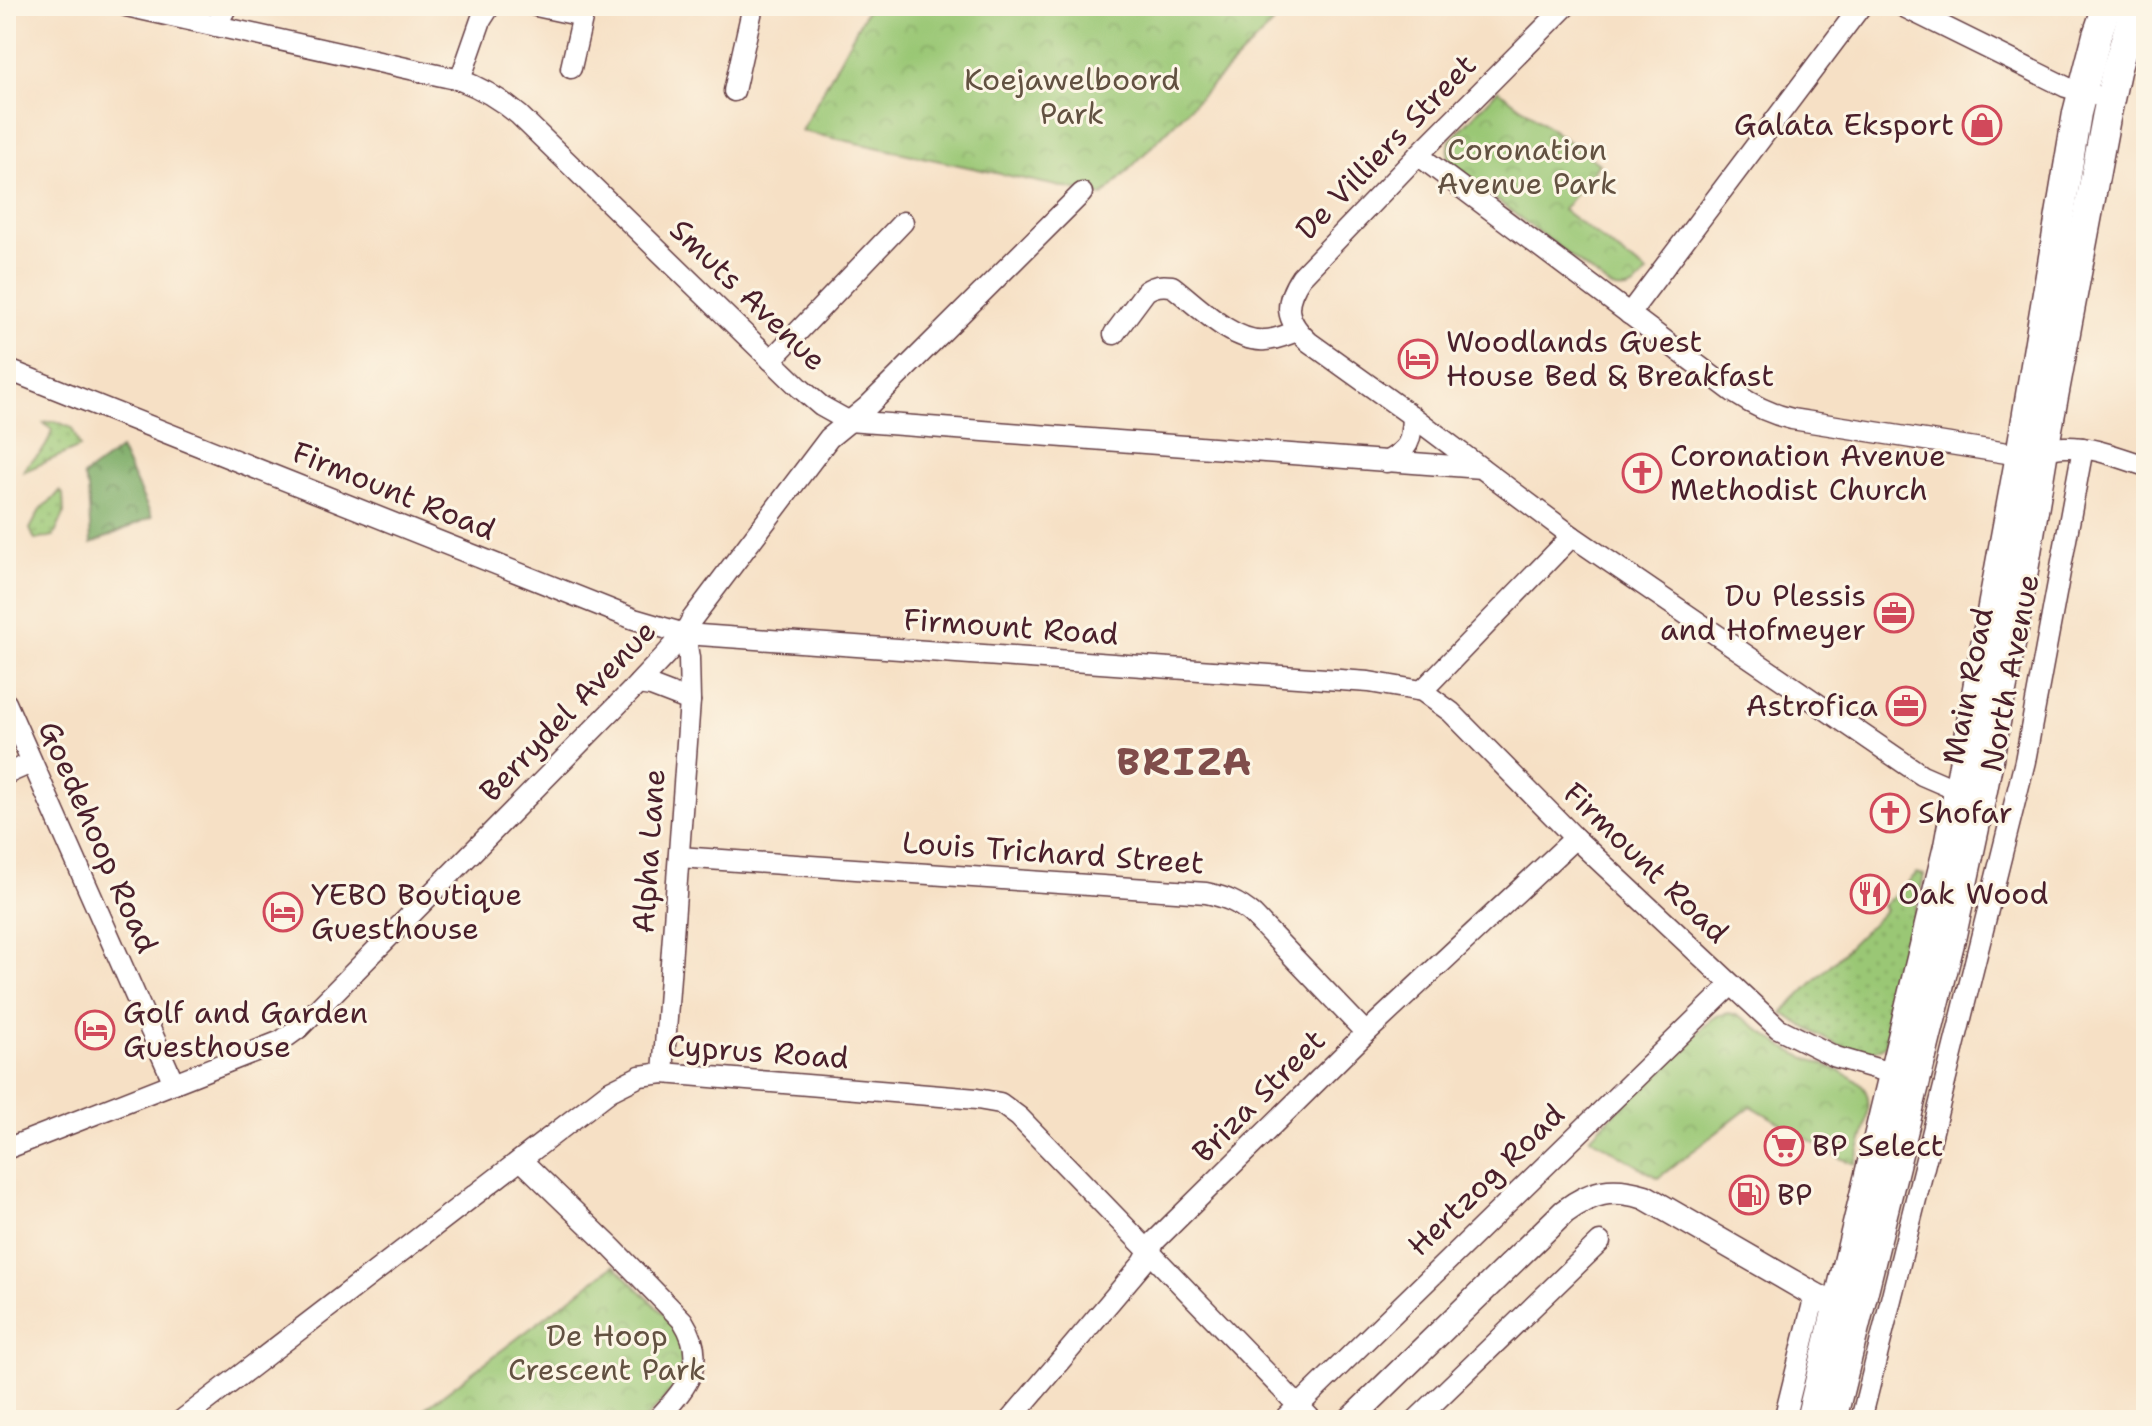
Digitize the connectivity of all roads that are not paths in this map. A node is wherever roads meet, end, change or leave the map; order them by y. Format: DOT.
graph roads {
  1 [pos="126,6"];
  2 [pos="227,6"];
  3 [pos="490,6"];
  4 [pos="536,6"];
  5 [pos="753,6"];
  6 [pos="1566,6"];
  7 [pos="1861,6"];
  8 [pos="1902,6"];
  9 [pos="2107,6"];
  10 [pos="2135,6"];
  11 [pos="584,11"];
  12 [pos="216,26"];
  13 [pos="571,68"];
  14 [pos="460,80"];
  15 [pos="734,91"];
  16 [pos="2082,92"];
  17 [pos="2110,99"];
  18 [pos="1418,155"];
  19 [pos="1082,193"];
  20 [pos="903,222"];
  21 [pos="1629,314"];
  22 [pos="1297,331"];
  23 [pos="1114,334"];
  24 [pos="771,360"];
  25 [pos="6,369"];
  26 [pos="1412,416"];
  27 [pos="848,421"];
  28 [pos="2083,448"];
  29 [pos="2032,452"];
  30 [pos="1386,462"];
  31 [pos="2146,466"];
  32 [pos="1481,468"];
  33 [pos="1572,536"];
  34 [pos="685,634"];
  35 [pos="638,684"];
  36 [pos="1422,691"];
  37 [pos="690,701"];
  38 [pos="6,703"];
  39 [pos="31,763"];
  40 [pos="6,774"];
  41 [pos="1959,791"];
  42 [pos="1575,838"];
  43 [pos="679,857"];
  44 [pos="1731,985"];
  45 [pos="1366,1033"];
  46 [pos="663,1073"];
  47 [pos="1906,1077"];
  48 [pos="174,1083"];
  49 [pos="6,1149"];
  50 [pos="521,1160"];
  51 [pos="1600,1242"];
  52 [pos="1149,1252"];
  53 [pos="1837,1304"];
  54 [pos="1298,1415"];
  55 [pos="182,1420"];
  56 [pos="657,1420"];
  57 [pos="1010,1420"];
  58 [pos="1350,1420"];
  59 [pos="1416,1420"];
  60 [pos="1784,1420"];
  61 [pos="1810,1420"];
  62 [pos="1832,1420"];
  63 [pos="1861,1420"];
  1 -- 12 [label="street, Smuts Avenue"];
  2 -- 12 [label="street"];
  3 -- 14 [label="street"];
  4 -- 11 [label="street"];
  5 -- 15 [label="street"];
  6 -- 18 [label="street, De Villiers Street"];
  7 -- 21 [label="street"];
  8 -- 16 [label="street"];
  9 -- 16 [label="main road, Main Road"];
  10 -- 17 [label="main road, Main Road"];
  11 -- 13 [label="street"];
  12 -- 14 [label="street, Smuts Avenue"];
  14 -- 24 [label="street, Smuts Avenue"];
  16 -- 17 [label="street"];
  16 -- 29 [label="main road, Main Road"];
  17 -- 29 [label="main road, Main Road"];
  18 -- 21 [label="street"];
  18 -- 22 [label="street, De Villiers Street"];
  19 -- 27 [label="street, Berrydel Avenue"];
  20 -- 24 [label="street"];
  21 -- 29 [label="street"];
  22 -- 23 [label="street"];
  22 -- 26 [label="street"];
  24 -- 27 [label="street, Smuts Avenue"];
  25 -- 34 [label="street, Firmount Road"];
  26 -- 30 [label="street"];
  26 -- 32 [label="street"];
  27 -- 30 [label="street, Smuts Avenue"];
  27 -- 34 [label="street, Berrydel Avenue"];
  28 -- 29 [label="street"];
  28 -- 31 [label="street"];
  28 -- 63 [label="street, North Avenue"];
  29 -- 41 [label="main road, Main Road"];
  29 -- 47 [label="main road, Main Road"];
  30 -- 32 [label="street, Smuts Avenue"];
  32 -- 33 [label="street"];
  33 -- 36 [label="street"];
  33 -- 41 [label="street"];
  34 -- 35 [label="street, Berrydel Avenue"];
  34 -- 36 [label="street, Firmount Road"];
  34 -- 37 [label="street, Alpha Lane"];
  35 -- 37 [label="street"];
  35 -- 48 [label="street, Berrydel Avenue"];
  36 -- 42 [label="street, Firmount Road"];
  37 -- 43 [label="street, Alpha Lane"];
  38 -- 39 [label="street, Goedehoop Road"];
  39 -- 40 [label="street"];
  39 -- 48 [label="street, Goedehoop Road"];
  41 -- 47 [label="main road, Main Road"];
  42 -- 44 [label="street, Firmount Road"];
  42 -- 45 [label="street, Briza Street"];
  43 -- 45 [label="street, Louis Trichard Street"];
  43 -- 46 [label="street, Alpha Lane"];
  44 -- 47 [label="street, Firmount Road"];
  44 -- 54 [label="street, Hertzog Road"];
  45 -- 52 [label="street, Briza Street"];
  46 -- 50 [label="street, Cyprus Road"];
  46 -- 52 [label="street, Cyprus Road"];
  47 -- 53 [label="main road, Main Road"];
  48 -- 49 [label="street, Berrydel Avenue"];
  50 -- 55 [label="street, Cyprus Road"];
  50 -- 56 [label="street"];
  51 -- 59 [label="street"];
  52 -- 54 [label="street, Cyprus Road"];
  52 -- 57 [label="street, Briza Street"];
  53 -- 58 [label="street"];
  53 -- 60 [label="street"];
  53 -- 61 [label="main road, Main Road"];
  53 -- 62 [label="main road, Main Road"];
}
